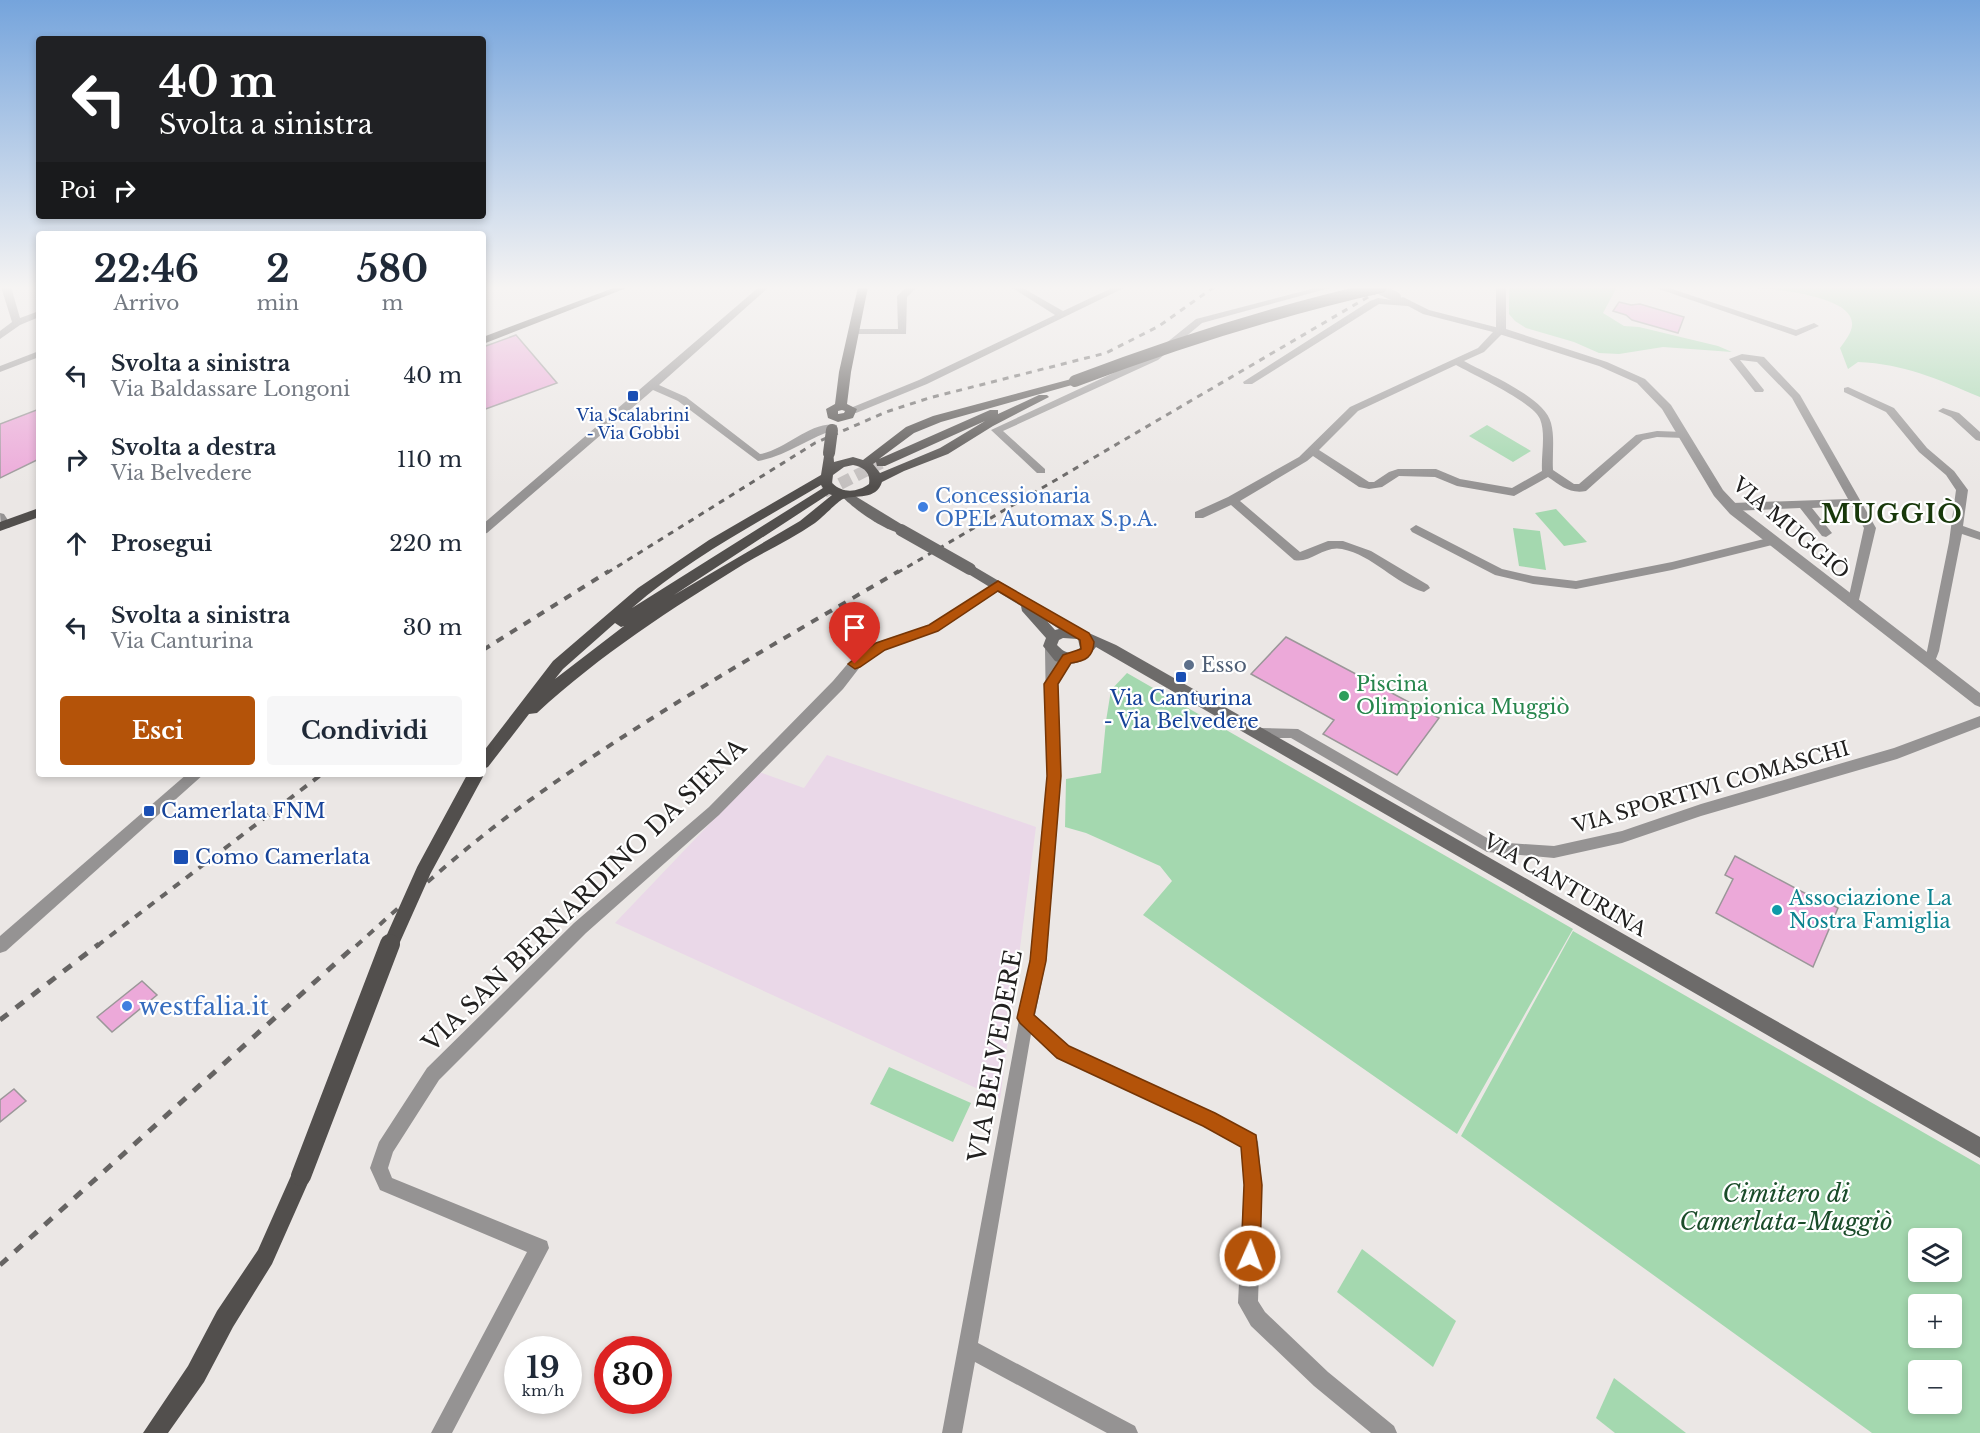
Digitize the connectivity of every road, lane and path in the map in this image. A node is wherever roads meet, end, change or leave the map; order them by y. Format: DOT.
graph roads {
  1 [pos="688,354"];
  2 [pos="852,354"];
  3 [pos="981,354"];
  4 [pos="1148,354"];
  5 [pos="1159,354"];
  6 [pos="1293,354"];
  7 [pos="1474,354"];
  8 [pos="1572,354"];
  9 [pos="36,355"];
  10 [pos="1458,362"];
  11 [pos="0,369"];
  12 [pos="1075,381"];
  13 [pos="1248,382"];
  14 [pos="652,386"];
  15 [pos="1759,390"];
  16 [pos="1848,390"];
  17 [pos="846,408"];
  18 [pos="1942,411"];
  19 [pos="833,425"];
  20 [pos="1684,435"];
  21 [pos="1980,438"];
  22 [pos="1313,451"];
  23 [pos="829,453"];
  24 [pos="849,462"];
  25 [pos="881,463"];
  26 [pos="865,464"];
  27 [pos="1041,471"];
  28 [pos="1548,471"];
  29 [pos="827,475"];
  30 [pos="875,484"];
  31 [pos="824,492"];
  32 [pos="844,495"];
  33 [pos="1232,500"];
  34 [pos="1856,501"];
  35 [pos="1802,503"];
  36 [pos="1732,507"];
  37 [pos="868,510"];
  38 [pos="36,513"];
  39 [pos="1199,515"];
  40 [pos="2,523"];
  41 [pos="486,527"];
  42 [pos="1956,528"];
  43 [pos="1416,529"];
  44 [pos="1826,533"];
  45 [pos="1980,536"];
  46 [pos="1772,541"];
  47 [pos="1858,584"];
  48 [pos="998,585"];
  49 [pos="1424,588"];
  50 [pos="1831,588"];
  51 [pos="1018,597"];
  52 [pos="1853,605"];
  53 [pos="1082,640"];
  54 [pos="1052,643"];
  55 [pos="1067,659"];
  56 [pos="1929,661"];
  57 [pos="566,668"];
  58 [pos="1051,684"];
  59 [pos="1980,700"];
  60 [pos="1980,721"];
  61 [pos="1260,733"];
  62 [pos="501,737"];
  63 [pos="486,759"];
  64 [pos="194,777"];
  65 [pos="474,777"];
  66 [pos="0,946"];
  67 [pos="1026,1018"];
  68 [pos="1980,1148"];
  69 [pos="968,1348"];
  70 [pos="154,1433"];
  71 [pos="441,1433"];
  72 [pos="952,1433"];
  73 [pos="1128,1433"];
  74 [pos="1387,1433"];
  1 -- 14 [label="street"];
  2 -- 17 [label="main road"];
  3 -- 17 [label="street"];
  4 -- 12 [label="main road, bridge"];
  5 -- 27 [label="street"];
  6 -- 13 [label="street"];
  7 -- 10 [label="street"];
  8 -- 20 [label="street, VIA MUGGIÒ"];
  9 -- 11 [label="street"];
  10 -- 22 [label="street"];
  10 -- 28 [label="street"];
  12 -- 25 [label="main road"];
  12 -- 26 [label="main road"];
  12 -- 30 [label="main road"];
  14 -- 19 [label="street"];
  14 -- 41 [label="street"];
  15 -- 34 [label="street"];
  16 -- 42 [label="street"];
  17 -- 19 [label="main road"];
  18 -- 21 [label="street"];
  19 -- 23 [label="main road, bridge"];
  20 -- 28 [label="street"];
  20 -- 36 [label="street, VIA MUGGIÒ"];
  22 -- 28 [label="street"];
  22 -- 33 [label="street"];
  23 -- 24 [label="main road"];
  23 -- 29 [label="main road"];
  24 -- 26 [label="main road"];
  24 -- 29 [label="main road"];
  26 -- 30 [label="main road"];
  29 -- 32 [label="main road"];
  29 -- 57 [label="main road"];
  30 -- 32 [label="main road"];
  30 -- 37 [label="main road"];
  31 -- 57 [label="main road"];
  32 -- 37 [label="main road, VIA CANTURINA"];
  32 -- 57 [label="main road"];
  33 -- 39 [label="street"];
  33 -- 49 [label="street"];
  34 -- 35 [label="street"];
  34 -- 47 [label="street"];
  35 -- 36 [label="street"];
  35 -- 44 [label="street"];
  36 -- 46 [label="street, VIA MUGGIÒ"];
  37 -- 48 [label="main road, VIA CANTURINA, bridge"];
  38 -- 40 [label="main road"];
  42 -- 45 [label="street"];
  42 -- 56 [label="street"];
  43 -- 46 [label="street"];
  46 -- 50 [label="street, VIA MUGGIÒ"];
  47 -- 50 [label="street"];
  47 -- 52 [label="street"];
  48 -- 51 [label="main road, VIA CANTURINA"];
  48 -- 71 [label="street, VIA SAN BERNARDINO DA SIENA"];
  50 -- 52 [label="street, VIA MUGGIÒ"];
  51 -- 53 [label="main road, VIA CANTURINA"];
  51 -- 54 [label="main road, VIA CANTURINA"];
  52 -- 56 [label="street, VIA MUGGIÒ"];
  53 -- 54 [label="main road"];
  53 -- 55 [label="main road"];
  53 -- 61 [label="main road, VIA CANTURINA"];
  54 -- 55 [label="main road"];
  54 -- 58 [label="street, VIA BELVEDERE"];
  55 -- 58 [label="street"];
  56 -- 59 [label="street, VIA MUGGIÒ"];
  57 -- 62 [label="main road"];
  57 -- 62 [label="main road"];
  58 -- 67 [label="street, VIA BELVEDERE"];
  60 -- 61 [label="street, VIA SPORTIVI COMASCHI"];
  61 -- 68 [label="main road, VIA CANTURINA"];
  62 -- 63 [label="main road"];
  64 -- 66 [label="street"];
  65 -- 70 [label="main road, bridge"];
  67 -- 69 [label="street, VIA BELVEDERE"];
  67 -- 74 [label="street"];
  69 -- 72 [label="street, VIA BELVEDERE"];
  69 -- 73 [label="street"];
}
